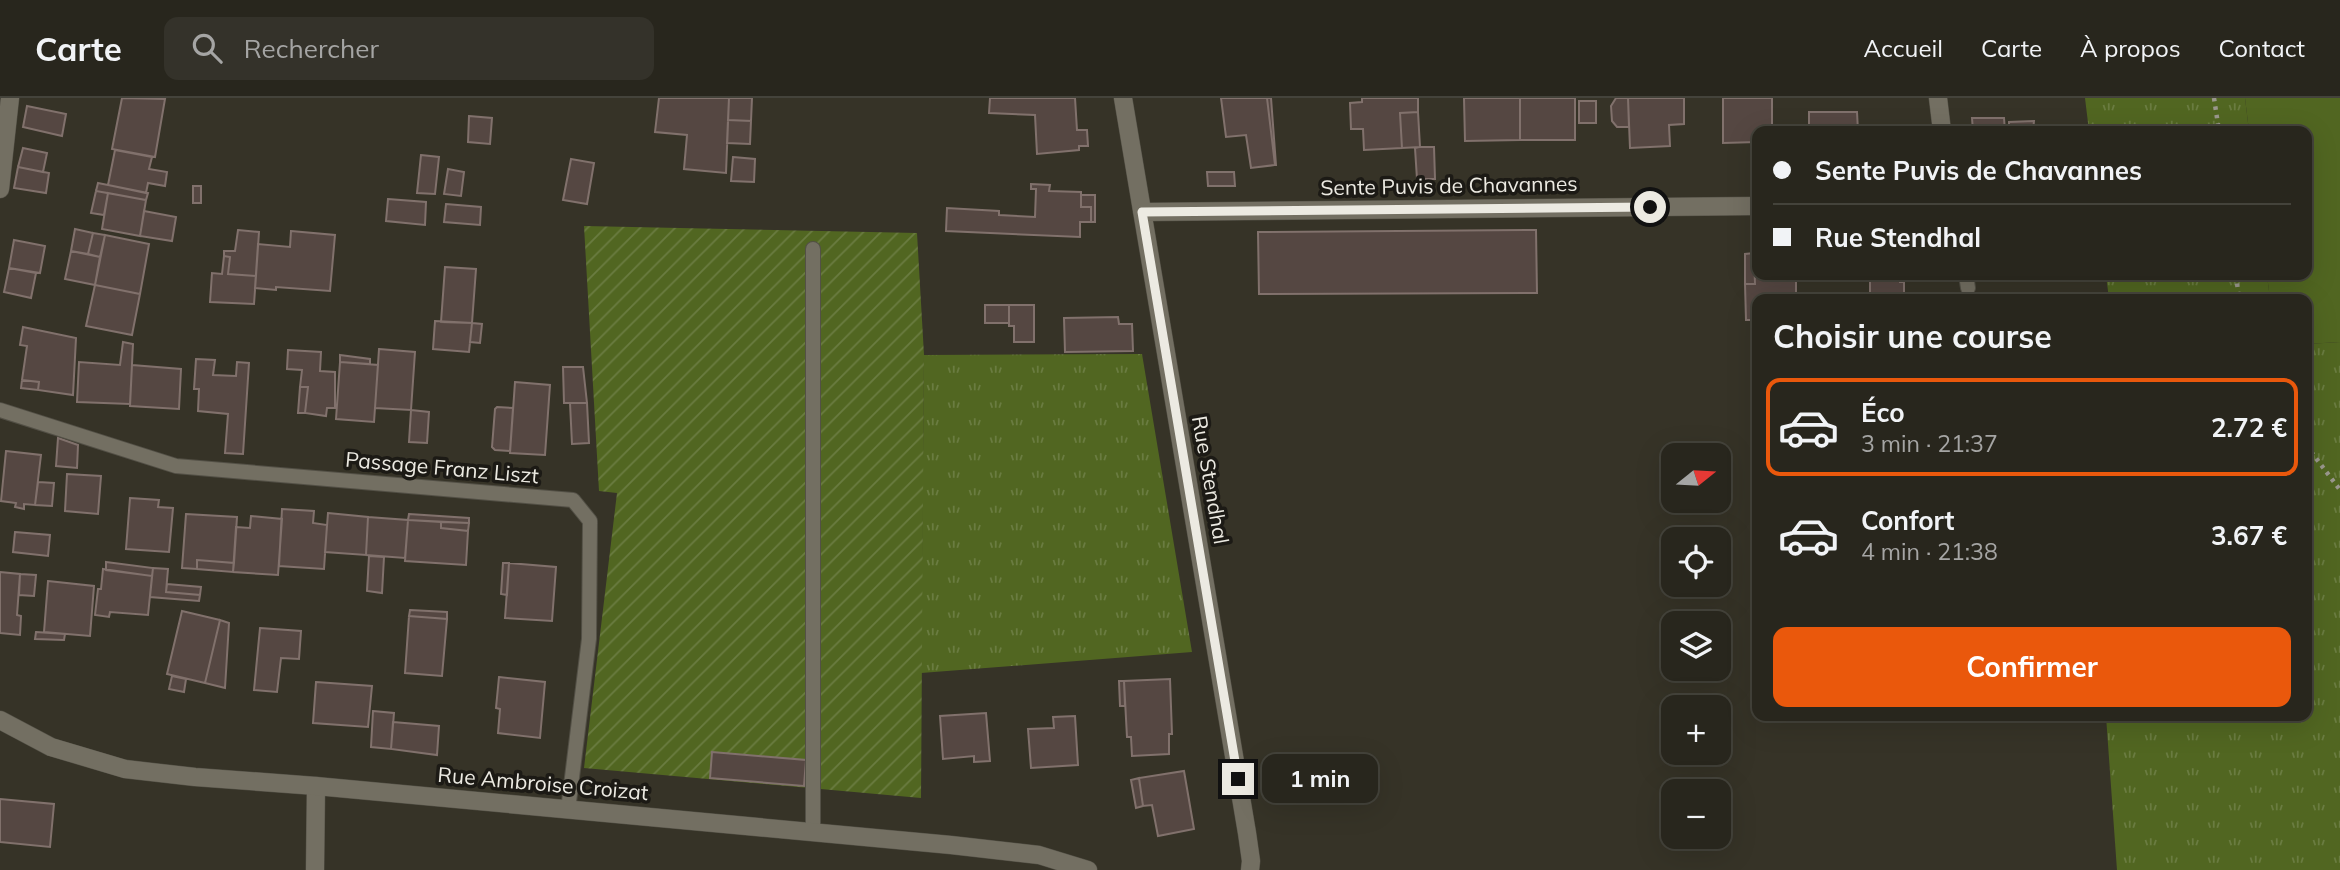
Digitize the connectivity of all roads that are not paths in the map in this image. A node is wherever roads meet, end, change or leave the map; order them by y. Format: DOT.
graph roads {
  1 [pos="10,98"];
  2 [pos="1122,98"];
  3 [pos="1938,98"];
  4 [pos="1941,126"];
  5 [pos="0,189"];
  6 [pos="1752,206"];
  7 [pos="1142,212"];
  8 [pos="813,249"];
  9 [pos="0,410"];
  10 [pos="0,720"];
  11 [pos="316,786"];
  12 [pos="568,810"];
  13 [pos="813,832"];
  14 [pos="315,870"];
  15 [pos="1088,870"];
  16 [pos="1250,870"];
  1 -- 5 [label="street"];
  2 -- 7 [label="street, Rue Stendhal"];
  3 -- 4 [label="street"];
  6 -- 7 [label="street, Sente Puvis de Chavannes"];
  7 -- 16 [label="street, Rue Stendhal"];
  8 -- 13 [label="lane"];
  9 -- 12 [label="lane, Passage Franz Liszt"];
  10 -- 11 [label="street, Rue Ambroise Croizat"];
  11 -- 12 [label="street, Rue Ambroise Croizat"];
  11 -- 14 [label="street"];
  12 -- 13 [label="street, Rue Ambroise Croizat"];
  13 -- 15 [label="street, Rue Ambroise Croizat"];
}
